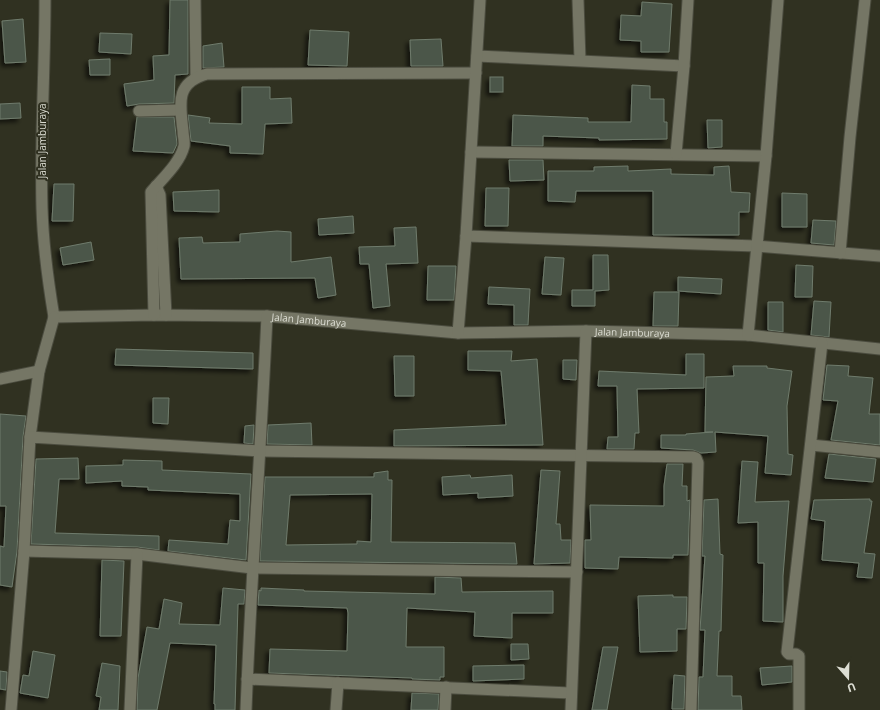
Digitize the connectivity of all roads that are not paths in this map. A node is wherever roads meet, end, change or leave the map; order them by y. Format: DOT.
graph roads {
  1 [pos="45,0"];
  2 [pos="194,0"];
  3 [pos="480,0"];
  4 [pos="578,0"];
  5 [pos="688,0"];
  6 [pos="778,0"];
  7 [pos="865,0"];
  8 [pos="477,56"];
  9 [pos="580,60"];
  10 [pos="684,66"];
  11 [pos="476,73"];
  12 [pos="196,77"];
  13 [pos="180,110"];
  14 [pos="139,111"];
  15 [pos="471,152"];
  16 [pos="676,154"];
  17 [pos="766,156"];
  18 [pos="156,186"];
  19 [pos="466,236"];
  20 [pos="756,246"];
  21 [pos="840,252"];
  22 [pos="880,256"];
  23 [pos="154,315"];
  24 [pos="166,315"];
  25 [pos="267,316"];
  26 [pos="54,317"];
  27 [pos="586,331"];
  28 [pos="458,333"];
  29 [pos="748,335"];
  30 [pos="822,343"];
  31 [pos="880,349"];
  32 [pos="39,371"];
  33 [pos="0,379"];
  34 [pos="30,437"];
  35 [pos="812,444"];
  36 [pos="260,451"];
  37 [pos="880,452"];
  38 [pos="581,455"];
  39 [pos="24,551"];
  40 [pos="137,554"];
  41 [pos="252,568"];
  42 [pos="578,572"];
  43 [pos="247,679"];
  44 [pos="338,683"];
  45 [pos="446,687"];
  46 [pos="570,693"];
  47 [pos="12,710"];
  48 [pos="130,710"];
  49 [pos="246,710"];
  50 [pos="336,710"];
  51 [pos="445,710"];
  52 [pos="571,710"];
  53 [pos="691,710"];
  54 [pos="799,710"];
  1 -- 26 [label="street, Jalan Jamburaya"];
  2 -- 12 [label="street"];
  3 -- 8 [label="street"];
  4 -- 9 [label="street"];
  5 -- 10 [label="street"];
  6 -- 17 [label="street"];
  7 -- 21 [label="street"];
  8 -- 9 [label="street"];
  8 -- 11 [label="street"];
  9 -- 10 [label="street"];
  10 -- 16 [label="street"];
  11 -- 12 [label="street"];
  11 -- 15 [label="street"];
  12 -- 13 [label="street"];
  13 -- 14 [label="street"];
  13 -- 18 [label="street"];
  15 -- 16 [label="street"];
  15 -- 19 [label="street"];
  16 -- 17 [label="street"];
  17 -- 20 [label="street"];
  18 -- 23 [label="street"];
  18 -- 24 [label="street"];
  19 -- 20 [label="street"];
  19 -- 28 [label="street"];
  20 -- 21 [label="street"];
  20 -- 29 [label="street"];
  21 -- 22 [label="street"];
  23 -- 24 [label="street, Jalan Jamburaya"];
  23 -- 26 [label="street, Jalan Jamburaya"];
  24 -- 25 [label="street, Jalan Jamburaya"];
  25 -- 28 [label="street, Jalan Jamburaya"];
  25 -- 36 [label="street"];
  26 -- 32 [label="street"];
  27 -- 28 [label="street, Jalan Jamburaya"];
  27 -- 29 [label="street, Jalan Jamburaya"];
  27 -- 38 [label="street"];
  29 -- 30 [label="street, Jalan Jamburaya"];
  30 -- 31 [label="street, Jalan Jamburaya"];
  30 -- 35 [label="street"];
  32 -- 33 [label="street"];
  32 -- 34 [label="street"];
  34 -- 36 [label="street"];
  34 -- 39 [label="street"];
  35 -- 37 [label="street"];
  35 -- 54 [label="street"];
  36 -- 38 [label="street"];
  36 -- 41 [label="street"];
  38 -- 42 [label="street"];
  38 -- 53 [label="street"];
  39 -- 40 [label="street"];
  39 -- 47 [label="street"];
  40 -- 41 [label="street"];
  40 -- 48 [label="street"];
  41 -- 42 [label="street"];
  41 -- 43 [label="street"];
  42 -- 46 [label="street"];
  43 -- 44 [label="street"];
  43 -- 49 [label="street"];
  44 -- 45 [label="street"];
  44 -- 50 [label="street"];
  45 -- 46 [label="street"];
  45 -- 51 [label="street"];
  46 -- 52 [label="street"];
}
